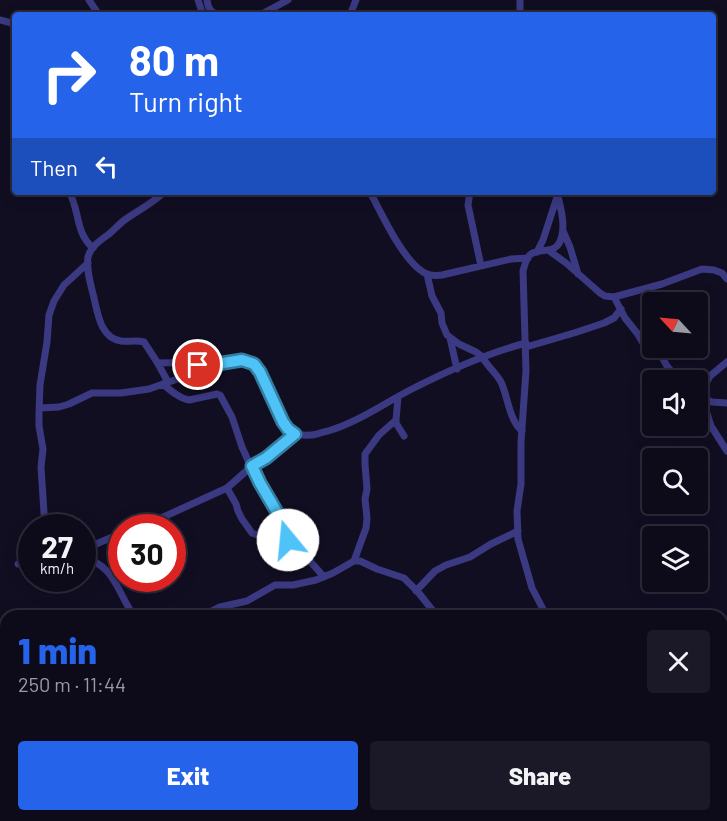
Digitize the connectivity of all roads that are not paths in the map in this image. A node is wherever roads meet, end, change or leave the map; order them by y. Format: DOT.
graph roads {
  1 [pos="288,0"];
  2 [pos="266,12"];
  3 [pos="70,195"];
  4 [pos="160,195"];
  5 [pos="372,195"];
  6 [pos="470,195"];
  7 [pos="557,195"];
  8 [pos="558,195"];
  9 [pos="563,231"];
  10 [pos="93,248"];
  11 [pos="548,250"];
  12 [pos="537,252"];
  13 [pos="528,258"];
  14 [pos="88,262"];
  15 [pos="481,266"];
  16 [pos="427,274"];
  17 [pos="578,274"];
  18 [pos="726,276"];
  19 [pos="614,297"];
  20 [pos="621,309"];
  21 [pos="450,338"];
  22 [pos="642,341"];
  23 [pos="526,345"];
  24 [pos="483,358"];
  25 [pos="727,362"];
  26 [pos="158,363"];
  27 [pos="208,369"];
  28 [pos="457,369"];
  29 [pos="708,380"];
  30 [pos="166,383"];
  31 [pos="398,397"];
  32 [pos="708,400"];
  33 [pos="727,403"];
  34 [pos="40,408"];
  35 [pos="708,418"];
  36 [pos="396,420"];
  37 [pos="522,431"];
  38 [pos="295,434"];
  39 [pos="404,436"];
  40 [pos="727,451"];
  41 [pos="252,467"];
  42 [pos="227,488"];
  43 [pos="44,514"];
  44 [pos="170,514"];
  45 [pos="518,531"];
  46 [pos="295,543"];
  47 [pos="354,561"];
  48 [pos="96,562"];
  49 [pos="324,577"];
  50 [pos="416,591"];
  51 [pos="131,610"];
  52 [pos="214,610"];
  53 [pos="432,610"];
  54 [pos="543,610"];
  1 -- 2 [label="street"];
  3 -- 10 [label="street"];
  4 -- 10 [label="street"];
  5 -- 16 [label="street"];
  6 -- 15 [label="street"];
  7 -- 12 [label="street"];
  8 -- 9 [label="street"];
  9 -- 11 [label="street"];
  9 -- 17 [label="street"];
  10 -- 14 [label="street"];
  11 -- 12 [label="street"];
  11 -- 17 [label="street"];
  12 -- 13 [label="street"];
  13 -- 15 [label="street"];
  13 -- 23 [label="street"];
  14 -- 26 [label="street"];
  14 -- 34 [label="street"];
  15 -- 16 [label="street"];
  16 -- 21 [label="street"];
  17 -- 19 [label="street"];
  18 -- 19 [label="street"];
  19 -- 20 [label="street"];
  20 -- 22 [label="street"];
  20 -- 23 [label="street"];
  21 -- 24 [label="street"];
  21 -- 28 [label="street"];
  23 -- 24 [label="street"];
  23 -- 37 [label="street"];
  24 -- 28 [label="street"];
  24 -- 37 [label="street"];
  25 -- 29 [label="street"];
  26 -- 27 [label="street"];
  26 -- 30 [label="street"];
  27 -- 30 [label="street"];
  27 -- 38 [label="street"];
  28 -- 31 [label="street"];
  30 -- 34 [label="street"];
  30 -- 41 [label="street"];
  31 -- 36 [label="street"];
  31 -- 38 [label="street"];
  32 -- 33 [label="street"];
  34 -- 43 [label="street"];
  35 -- 40 [label="street"];
  36 -- 39 [label="street"];
  36 -- 47 [label="street"];
  37 -- 45 [label="street"];
  38 -- 41 [label="street"];
  41 -- 42 [label="street"];
  41 -- 46 [label="street"];
  42 -- 44 [label="street"];
  42 -- 46 [label="street"];
  45 -- 50 [label="street"];
  45 -- 54 [label="street"];
  46 -- 49 [label="street"];
  47 -- 49 [label="street"];
  47 -- 50 [label="street"];
  48 -- 51 [label="street"];
  49 -- 52 [label="street"];
  50 -- 53 [label="street"];
}
